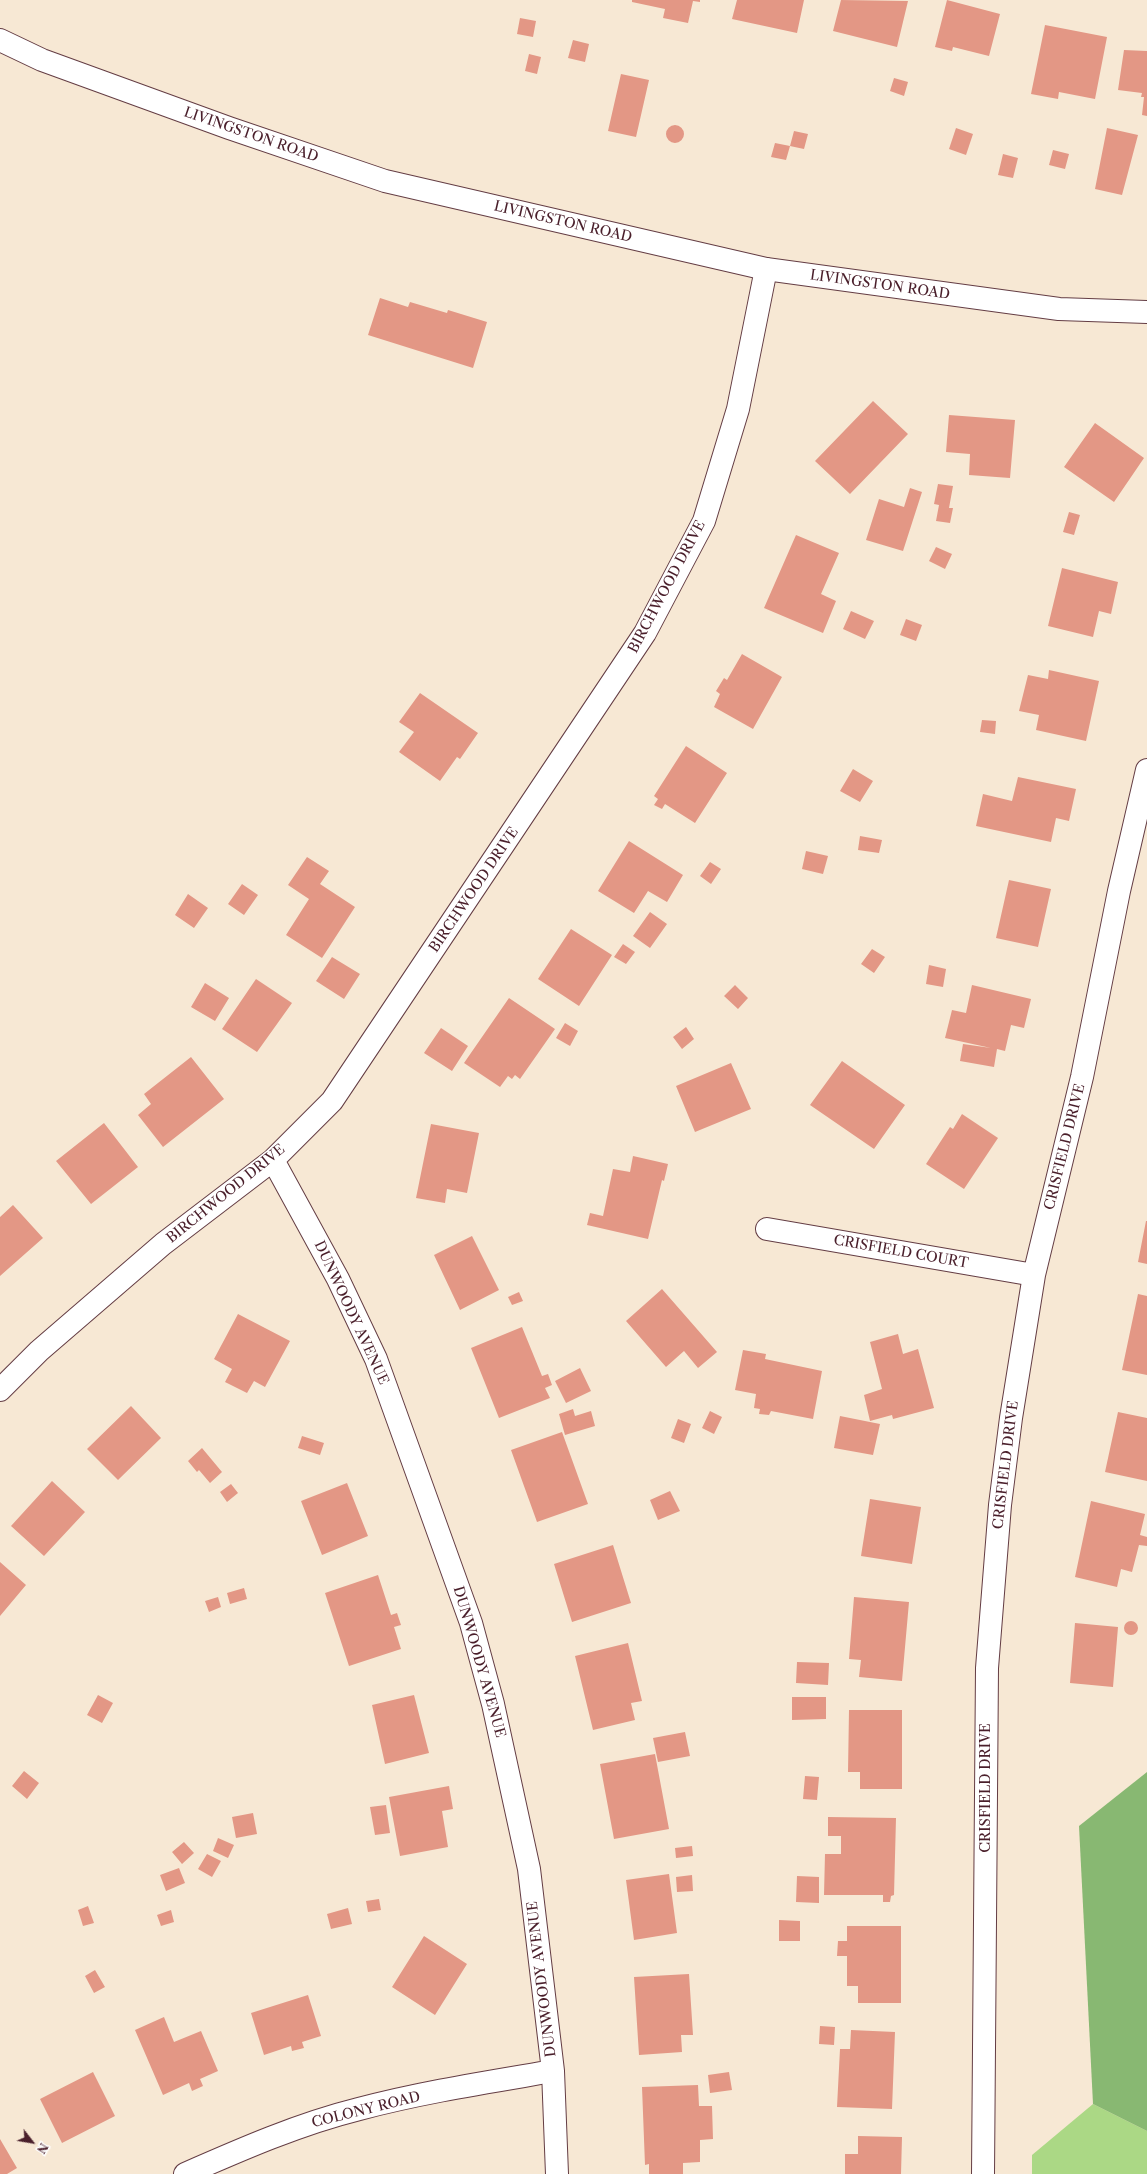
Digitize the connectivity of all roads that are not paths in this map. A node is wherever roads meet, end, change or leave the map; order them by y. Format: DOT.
graph roads {
  1 [pos="0,40"];
  2 [pos="766,269"];
  3 [pos="1147,312"];
  4 [pos="1147,770"];
  5 [pos="273,1160"];
  6 [pos="767,1228"];
  7 [pos="1034,1275"];
  8 [pos="0,1390"];
  9 [pos="553,2071"];
  10 [pos="186,2174"];
  11 [pos="557,2174"];
  12 [pos="983,2174"];
  1 -- 2 [label="street, LIVINGSTON ROAD"];
  2 -- 3 [label="street, LIVINGSTON ROAD"];
  2 -- 5 [label="street, BIRCHWOOD DRIVE"];
  4 -- 7 [label="street, CRISFIELD DRIVE"];
  5 -- 8 [label="street, BIRCHWOOD DRIVE"];
  5 -- 9 [label="street, DUNWOODY AVENUE"];
  6 -- 7 [label="street, CRISFIELD COURT"];
  7 -- 12 [label="street, CRISFIELD DRIVE"];
  9 -- 10 [label="street, COLONY ROAD"];
  9 -- 11 [label="street, DUNWOODY AVENUE"];
}
